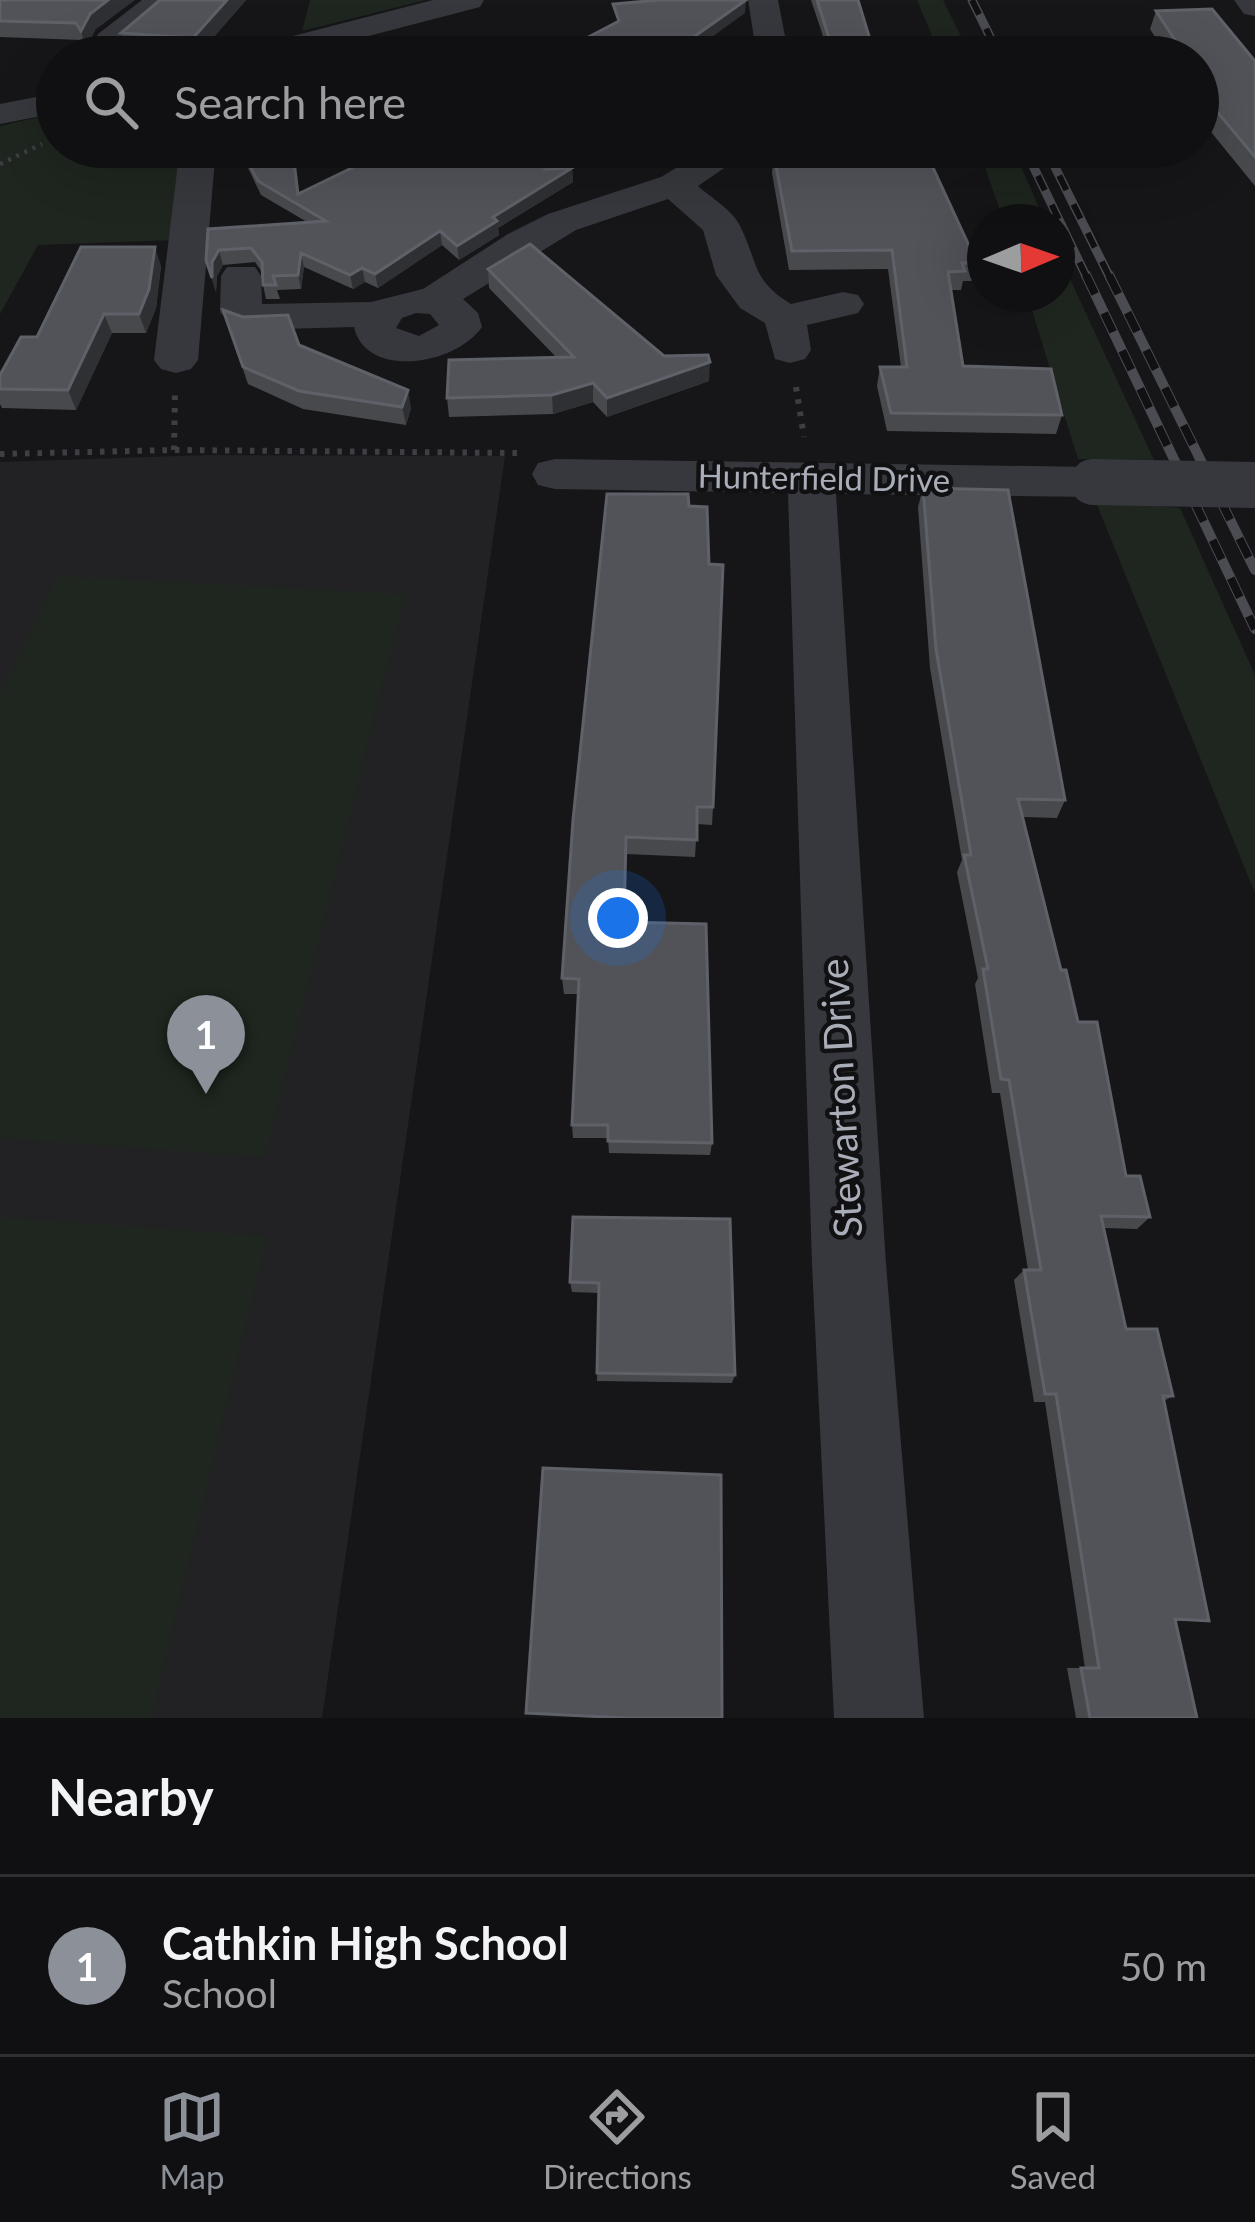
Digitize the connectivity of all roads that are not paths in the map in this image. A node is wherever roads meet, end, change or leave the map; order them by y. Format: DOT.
graph roads {
  1 [pos="161,0"];
  2 [pos="469,0"];
  3 [pos="763,0"];
  4 [pos="1249,0"];
  5 [pos="1255,7"];
  6 [pos="115,36"];
  7 [pos="331,36"];
  8 [pos="769,36"];
  9 [pos="36,107"];
  10 [pos="0,114"];
  11 [pos="196,168"];
  12 [pos="708,168"];
  13 [pos="674,185"];
  14 [pos="241,276"];
  15 [pos="843,304"];
  16 [pos="176,360"];
  17 [pos="555,474"];
  18 [pos="811,478"];
  19 [pos="1255,485"];
  20 [pos="879,1718"];
  1 -- 6 [label="street"];
  2 -- 7 [label="street"];
  3 -- 8 [label="street"];
  4 -- 5 [label="street"];
  9 -- 10 [label="street"];
  11 -- 16 [label="street"];
  12 -- 13 [label="street"];
  13 -- 14 [label="street"];
  13 -- 15 [label="street"];
  17 -- 18 [label="street, Hunterfield Drive"];
  18 -- 19 [label="street, Hunterfield Drive, bridge"];
  18 -- 20 [label="street, Stewarton Drive"];
}
